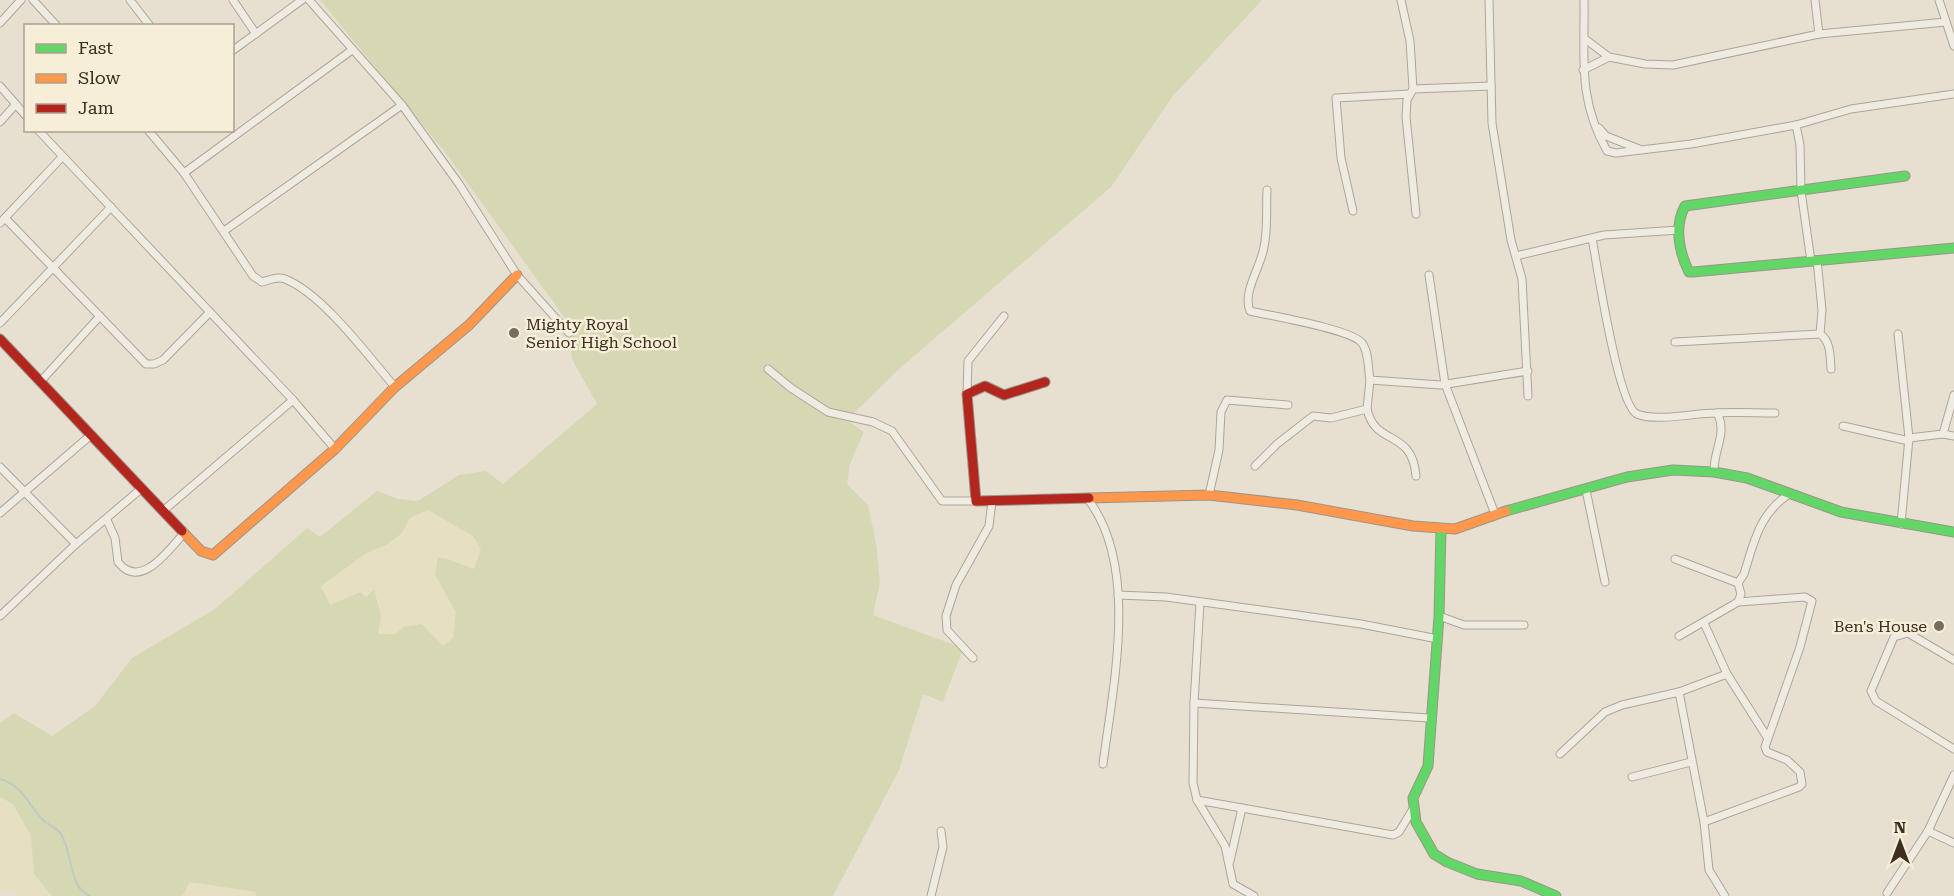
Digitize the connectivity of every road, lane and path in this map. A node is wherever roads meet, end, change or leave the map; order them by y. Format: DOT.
graph roads {
  1 [pos="21,0"];
  2 [pos="33,0"];
  3 [pos="130,0"];
  4 [pos="233,0"];
  5 [pos="302,0"];
  6 [pos="309,0"];
  7 [pos="1401,0"];
  8 [pos="1489,0"];
  9 [pos="1584,0"];
  10 [pos="1815,0"];
  11 [pos="1939,0"];
  12 [pos="1946,22"];
  13 [pos="0,23"];
  14 [pos="55,24"];
  15 [pos="148,24"];
  16 [pos="256,34"];
  17 [pos="1819,34"];
  18 [pos="1585,39"];
  19 [pos="1954,46"];
  20 [pos="234,50"];
  21 [pos="352,50"];
  22 [pos="1610,57"];
  23 [pos="1582,70"];
  24 [pos="0,86"];
  25 [pos="1491,86"];
  26 [pos="1412,92"];
  27 [pos="1954,94"];
  28 [pos="16,104"];
  29 [pos="402,105"];
  30 [pos="24,114"];
  31 [pos="0,122"];
  32 [pos="1595,124"];
  33 [pos="1796,125"];
  34 [pos="40,132"];
  35 [pos="150,132"];
  36 [pos="1642,150"];
  37 [pos="62,157"];
  38 [pos="184,173"];
  39 [pos="1905,176"];
  40 [pos="1266,190"];
  41 [pos="1801,190"];
  42 [pos="111,207"];
  43 [pos="1353,211"];
  44 [pos="1416,214"];
  45 [pos="3,220"];
  46 [pos="1679,230"];
  47 [pos="224,231"];
  48 [pos="1592,238"];
  49 [pos="1954,248"];
  50 [pos="1516,256"];
  51 [pos="1814,260"];
  52 [pos="54,267"];
  53 [pos="518,275"];
  54 [pos="1429,275"];
  55 [pos="210,312"];
  56 [pos="100,316"];
  57 [pos="1004,316"];
  58 [pos="0,323"];
  59 [pos="569,333"];
  60 [pos="1820,334"];
  61 [pos="1899,334"];
  62 [pos="0,339"];
  63 [pos="1675,342"];
  64 [pos="768,369"];
  65 [pos="1831,369"];
  66 [pos="1528,371"];
  67 [pos="1370,380"];
  68 [pos="41,381"];
  69 [pos="1045,382"];
  70 [pos="1445,384"];
  71 [pos="395,387"];
  72 [pos="967,394"];
  73 [pos="1954,395"];
  74 [pos="1528,396"];
  75 [pos="293,400"];
  76 [pos="1288,405"];
  77 [pos="1367,409"];
  78 [pos="1717,413"];
  79 [pos="1775,413"];
  80 [pos="1843,426"];
  81 [pos="1942,434"];
  82 [pos="91,435"];
  83 [pos="1954,436"];
  84 [pos="1909,440"];
  85 [pos="335,449"];
  86 [pos="1255,466"];
  87 [pos="0,467"];
  88 [pos="1714,472"];
  89 [pos="1416,476"];
  90 [pos="142,488"];
  91 [pos="1586,490"];
  92 [pos="24,492"];
  93 [pos="1789,494"];
  94 [pos="1209,495"];
  95 [pos="1087,498"];
  96 [pos="976,501"];
  97 [pos="992,501"];
  98 [pos="164,511"];
  99 [pos="0,513"];
  100 [pos="1495,514"];
  101 [pos="107,520"];
  102 [pos="1901,524"];
  103 [pos="1442,530"];
  104 [pos="1954,532"];
  105 [pos="184,533"];
  106 [pos="76,544"];
  107 [pos="1675,558"];
  108 [pos="1605,582"];
  109 [pos="1738,582"];
  110 [pos="1118,595"];
  111 [pos="1738,602"];
  112 [pos="1200,603"];
  113 [pos="0,616"];
  114 [pos="1439,616"];
  115 [pos="1704,622"];
  116 [pos="1454,623"];
  117 [pos="1524,625"];
  118 [pos="1438,635"];
  119 [pos="1679,636"];
  120 [pos="973,658"];
  121 [pos="1954,660"];
  122 [pos="1727,674"];
  123 [pos="1679,692"];
  124 [pos="1194,703"];
  125 [pos="1429,718"];
  126 [pos="1767,737"];
  127 [pos="1954,749"];
  128 [pos="1560,754"];
  129 [pos="1691,762"];
  130 [pos="1103,765"];
  131 [pos="1954,775"];
  132 [pos="1632,777"];
  133 [pos="1197,800"];
  134 [pos="1242,808"];
  135 [pos="1413,809"];
  136 [pos="1704,822"];
  137 [pos="941,831"];
  138 [pos="1928,831"];
  139 [pos="1954,843"];
  140 [pos="1230,863"];
  141 [pos="1887,893"];
  142 [pos="931,896"];
  143 [pos="1254,896"];
  144 [pos="1556,896"];
  145 [pos="1725,896"];
  1 -- 13 [label="street"];
  2 -- 14 [label="street"];
  3 -- 15 [label="street"];
  4 -- 16 [label="street"];
  5 -- 16 [label="street"];
  6 -- 21 [label="street"];
  7 -- 26 [label="street"];
  8 -- 25 [label="street"];
  9 -- 18 [label="street"];
  10 -- 17 [label="street"];
  11 -- 12 [label="street"];
  12 -- 17 [label="street"];
  12 -- 19 [label="street"];
  16 -- 20 [label="street"];
  17 -- 22 [label="street"];
  18 -- 22 [label="street"];
  18 -- 23 [label="street"];
  21 -- 29 [label="street"];
  21 -- 38 [label="street"];
  22 -- 23 [label="street"];
  23 -- 32 [label="street"];
  24 -- 28 [label="street"];
  25 -- 26 [label="street"];
  25 -- 50 [label="street"];
  26 -- 43 [label="street"];
  26 -- 44 [label="street"];
  27 -- 33 [label="street"];
  28 -- 30 [label="street"];
  28 -- 31 [label="street"];
  29 -- 47 [label="street"];
  29 -- 53 [label="street"];
  32 -- 36 [label="street"];
  32 -- 36 [label="street"];
  33 -- 36 [label="street"];
  33 -- 41 [label="street"];
  34 -- 37 [label="street"];
  35 -- 38 [label="street"];
  37 -- 42 [label="street"];
  37 -- 45 [label="street"];
  38 -- 47 [label="street"];
  39 -- 41 [label="street"];
  40 -- 67 [label="street"];
  41 -- 46 [label="street"];
  41 -- 51 [label="street"];
  42 -- 52 [label="street"];
  42 -- 55 [label="street"];
  45 -- 52 [label="street"];
  46 -- 48 [label="street"];
  46 -- 51 [label="street"];
  47 -- 71 [label="street"];
  48 -- 50 [label="street"];
  48 -- 78 [label="street"];
  49 -- 51 [label="street"];
  50 -- 66 [label="street"];
  51 -- 60 [label="street"];
  52 -- 56 [label="street"];
  52 -- 58 [label="street"];
  53 -- 59 [label="street"];
  53 -- 71 [label="street"];
  54 -- 70 [label="street"];
  55 -- 56 [label="street"];
  55 -- 75 [label="street"];
  56 -- 68 [label="street"];
  57 -- 72 [label="street"];
  60 -- 63 [label="street"];
  60 -- 65 [label="street"];
  61 -- 84 [label="street"];
  62 -- 68 [label="street"];
  64 -- 96 [label="street"];
  66 -- 70 [label="street"];
  66 -- 74 [label="street"];
  67 -- 70 [label="street"];
  67 -- 77 [label="street"];
  68 -- 82 [label="street"];
  69 -- 72 [label="street"];
  70 -- 100 [label="street"];
  71 -- 85 [label="street"];
  72 -- 96 [label="street"];
  73 -- 81 [label="street"];
  75 -- 85 [label="street"];
  75 -- 98 [label="street"];
  76 -- 94 [label="street"];
  77 -- 86 [label="street"];
  77 -- 89 [label="street"];
  78 -- 79 [label="street"];
  78 -- 88 [label="street"];
  80 -- 84 [label="street"];
  81 -- 83 [label="street"];
  81 -- 84 [label="street"];
  82 -- 90 [label="street"];
  82 -- 92 [label="street"];
  84 -- 102 [label="street"];
  85 -- 105 [label="street"];
  87 -- 92 [label="street"];
  88 -- 91 [label="street"];
  88 -- 93 [label="street"];
  90 -- 98 [label="street"];
  90 -- 101 [label="street"];
  91 -- 100 [label="street"];
  91 -- 108 [label="street"];
  92 -- 99 [label="street"];
  92 -- 106 [label="street"];
  93 -- 102 [label="street"];
  93 -- 109 [label="street"];
  94 -- 95 [label="street"];
  94 -- 103 [label="street"];
  95 -- 97 [label="street"];
  95 -- 110 [label="street"];
  96 -- 97 [label="street"];
  97 -- 120 [label="street"];
  98 -- 105 [label="street"];
  100 -- 103 [label="street"];
  101 -- 105 [label="street"];
  101 -- 106 [label="street"];
  102 -- 104 [label="street"];
  103 -- 114 [label="street"];
  106 -- 113 [label="street"];
  107 -- 109 [label="street"];
  109 -- 111 [label="street"];
  110 -- 112 [label="street"];
  110 -- 130 [label="street"];
  111 -- 115 [label="street"];
  111 -- 126 [label="street"];
  112 -- 118 [label="street"];
  112 -- 124 [label="street"];
  114 -- 116 [label="street"];
  114 -- 118 [label="street"];
  115 -- 119 [label="street"];
  115 -- 122 [label="street"];
  116 -- 117 [label="street"];
  116 -- 118 [label="street"];
  118 -- 125 [label="street"];
  121 -- 127 [label="street"];
  122 -- 123 [label="street"];
  122 -- 126 [label="street"];
  123 -- 128 [label="street"];
  123 -- 129 [label="street"];
  124 -- 125 [label="street"];
  124 -- 133 [label="street"];
  125 -- 135 [label="street"];
  126 -- 136 [label="street"];
  129 -- 132 [label="street"];
  129 -- 136 [label="street"];
  131 -- 138 [label="street"];
  133 -- 134 [label="street"];
  133 -- 140 [label="street"];
  134 -- 135 [label="street"];
  134 -- 140 [label="street"];
  135 -- 144 [label="street"];
  136 -- 145 [label="street"];
  137 -- 142 [label="street"];
  138 -- 139 [label="street"];
  138 -- 141 [label="street"];
  140 -- 143 [label="street"];
}
